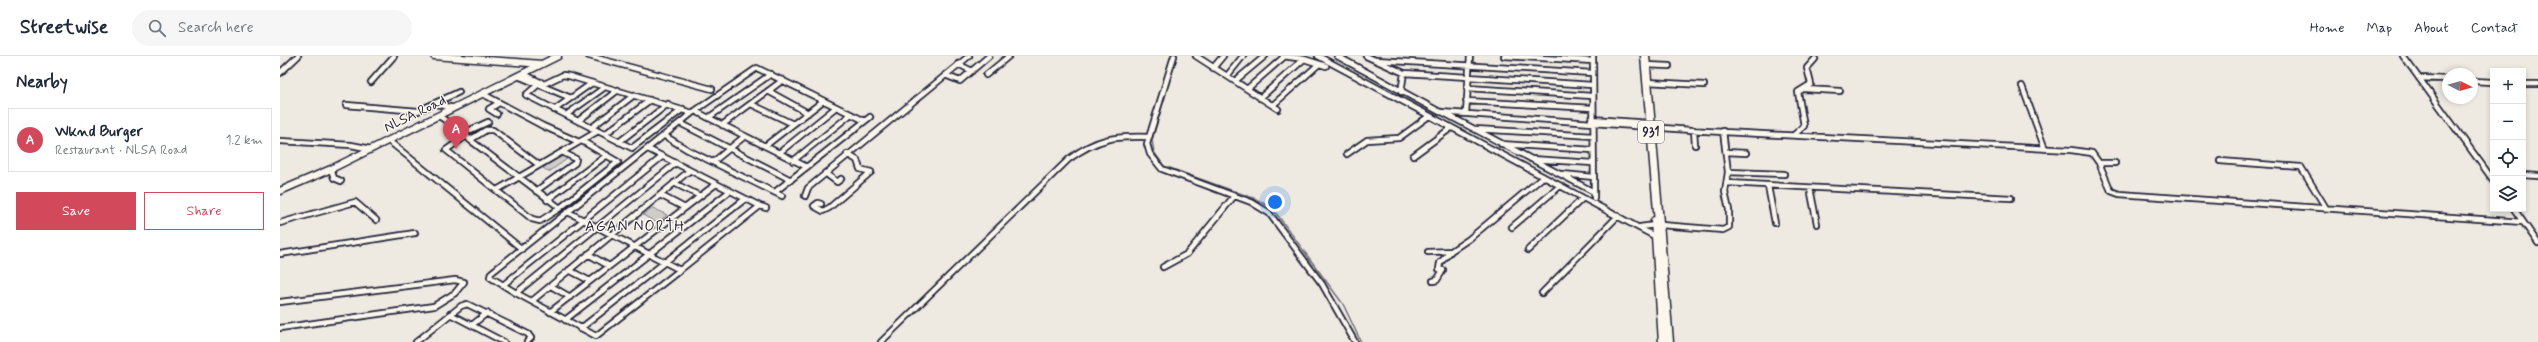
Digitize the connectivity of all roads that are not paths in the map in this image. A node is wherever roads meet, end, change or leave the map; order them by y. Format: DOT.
graph roads {
  1 [pos="298,56"];
  2 [pos="394,56"];
  3 [pos="434,56"];
  4 [pos="443,56"];
  5 [pos="558,56"];
  6 [pos="589,56"];
  7 [pos="969,56"];
  8 [pos="989,56"];
  9 [pos="1009,56"];
  10 [pos="1174,56"];
  11 [pos="1196,56"];
  12 [pos="1221,56"];
  13 [pos="1243,56"];
  14 [pos="1265,56"];
  15 [pos="1284,56"];
  16 [pos="1318,56"];
  17 [pos="1337,56"];
  18 [pos="1366,56"];
  19 [pos="1470,56"];
  20 [pos="1504,56"];
  21 [pos="1594,56"];
  22 [pos="1645,56"];
  23 [pos="2403,56"];
  24 [pos="481,57"];
  25 [pos="1304,58"];
  26 [pos="1373,59"];
  27 [pos="1815,59"];
  28 [pos="1593,61"];
  29 [pos="543,64"];
  30 [pos="958,64"];
  31 [pos="1319,64"];
  32 [pos="1646,65"];
  33 [pos="1326,66"];
  34 [pos="1469,66"];
  35 [pos="1669,66"];
  36 [pos="1213,68"];
  37 [pos="972,71"];
  38 [pos="280,73"];
  39 [pos="1404,73"];
  40 [pos="1592,73"];
  41 [pos="772,74"];
  42 [pos="521,75"];
  43 [pos="945,75"];
  44 [pos="986,75"];
  45 [pos="1227,76"];
  46 [pos="1468,77"];
  47 [pos="531,78"];
  48 [pos="2419,78"];
  49 [pos="2442,79"];
  50 [pos="783,80"];
  51 [pos="527,81"];
  52 [pos="1235,81"];
  53 [pos="2478,81"];
  54 [pos="371,82"];
  55 [pos="541,82"];
  56 [pos="1647,82"];
  57 [pos="2490,82"];
  58 [pos="592,83"];
  59 [pos="2526,84"];
  60 [pos="2538,84"];
  61 [pos="537,85"];
  62 [pos="1592,85"];
  63 [pos="1704,85"];
  64 [pos="2022,86"];
  65 [pos="605,87"];
  66 [pos="1467,88"];
  67 [pos="712,89"];
  68 [pos="1247,89"];
  69 [pos="1802,89"];
  70 [pos="618,90"];
  71 [pos="768,91"];
  72 [pos="1840,91"];
  73 [pos="459,92"];
  74 [pos="1401,92"];
  75 [pos="483,94"];
  76 [pos="634,95"];
  77 [pos="1592,96"];
  78 [pos="571,98"];
  79 [pos="1260,98"];
  80 [pos="650,100"];
  81 [pos="823,101"];
  82 [pos="1466,101"];
  83 [pos="499,103"];
  84 [pos="436,104"];
  85 [pos="668,104"];
  86 [pos="751,104"];
  87 [pos="346,105"];
  88 [pos="1273,105"];
  89 [pos="455,108"];
  90 [pos="836,108"];
  91 [pos="1593,108"];
  92 [pos="683,109"];
  93 [pos="1278,109"];
  94 [pos="554,110"];
  95 [pos="693,112"];
  96 [pos="1440,112"];
  97 [pos="808,113"];
  98 [pos="1465,113"];
  99 [pos="497,114"];
  100 [pos="566,115"];
  101 [pos="850,115"];
  102 [pos="439,116"];
  103 [pos="1429,116"];
  104 [pos="870,117"];
  105 [pos="708,118"];
  106 [pos="578,121"];
  107 [pos="1593,121"];
  108 [pos="488,122"];
  109 [pos="865,122"];
  110 [pos="1460,122"];
  111 [pos="680,124"];
  112 [pos="793,124"];
  113 [pos="722,125"];
  114 [pos="1650,125"];
  115 [pos="591,128"];
  116 [pos="1450,128"];
  117 [pos="1473,129"];
  118 [pos="1490,130"];
  119 [pos="1694,130"];
  120 [pos="598,131"];
  121 [pos="1723,131"];
  122 [pos="605,134"];
  123 [pos="1794,135"];
  124 [pos="467,136"];
  125 [pos="665,136"];
  126 [pos="745,136"];
  127 [pos="1593,136"];
  128 [pos="1149,137"];
  129 [pos="1489,137"];
  130 [pos="389,140"];
  131 [pos="280,141"];
  132 [pos="581,141"];
  133 [pos="619,142"];
  134 [pos="1499,144"];
  135 [pos="1695,145"];
  136 [pos="765,146"];
  137 [pos="371,149"];
  138 [pos="648,149"];
  139 [pos="729,149"];
  140 [pos="2045,149"];
  141 [pos="1593,150"];
  142 [pos="562,152"];
  143 [pos="1726,152"];
  144 [pos="779,153"];
  145 [pos="1746,153"];
  146 [pos="847,154"];
  147 [pos="1347,154"];
  148 [pos="607,155"];
  149 [pos="662,156"];
  150 [pos="1412,156"];
  151 [pos="1528,159"];
  152 [pos="793,160"];
  153 [pos="1548,160"];
  154 [pos="2220,161"];
  155 [pos="713,162"];
  156 [pos="676,163"];
  157 [pos="1593,163"];
  158 [pos="2099,163"];
  159 [pos="2115,164"];
  160 [pos="539,165"];
  161 [pos="807,167"];
  162 [pos="1545,168"];
  163 [pos="331,169"];
  164 [pos="689,171"];
  165 [pos="1728,172"];
  166 [pos="825,173"];
  167 [pos="2490,173"];
  168 [pos="1558,174"];
  169 [pos="1784,174"];
  170 [pos="2526,176"];
  171 [pos="2538,176"];
  172 [pos="519,177"];
  173 [pos="1543,177"];
  174 [pos="1594,177"];
  175 [pos="842,179"];
  176 [pos="791,180"];
  177 [pos="341,181"];
  178 [pos="674,183"];
  179 [pos="1728,183"];
  180 [pos="716,184"];
  181 [pos="1560,186"];
  182 [pos="1768,186"];
  183 [pos="1810,188"];
  184 [pos="497,190"];
  185 [pos="280,191"];
  186 [pos="730,191"];
  187 [pos="536,192"];
  188 [pos="775,192"];
  189 [pos="806,194"];
  190 [pos="660,195"];
  191 [pos="1235,195"];
  192 [pos="700,196"];
  193 [pos="782,196"];
  194 [pos="1583,198"];
  195 [pos="2011,198"];
  196 [pos="745,199"];
  197 [pos="547,200"];
  198 [pos="821,204"];
  199 [pos="760,206"];
  200 [pos="560,208"];
  201 [pos="685,208"];
  202 [pos="766,208"];
  203 [pos="2326,208"];
  204 [pos="568,212"];
  205 [pos="2516,212"];
  206 [pos="1618,216"];
  207 [pos="584,219"];
  208 [pos="376,220"];
  209 [pos="2523,222"];
  210 [pos="280,223"];
  211 [pos="1775,223"];
  212 [pos="1818,224"];
  213 [pos="1658,225"];
  214 [pos="1512,226"];
  215 [pos="598,227"];
  216 [pos="1640,227"];
  217 [pos="415,233"];
  218 [pos="612,235"];
  219 [pos="1656,237"];
  220 [pos="2538,243"];
  221 [pos="634,247"];
  222 [pos="522,249"];
  223 [pos="1528,250"];
  224 [pos="1451,251"];
  225 [pos="1428,252"];
  226 [pos="280,254"];
  227 [pos="588,254"];
  228 [pos="649,255"];
  229 [pos="666,263"];
  230 [pos="609,266"];
  231 [pos="1163,267"];
  232 [pos="570,270"];
  233 [pos="680,270"];
  234 [pos="590,281"];
  235 [pos="1433,281"];
  236 [pos="503,285"];
  237 [pos="551,286"];
  238 [pos="516,293"];
  239 [pos="1542,293"];
  240 [pos="570,297"];
  241 [pos="532,301"];
  242 [pos="280,302"];
  243 [pos="550,312"];
  244 [pos="487,313"];
  245 [pos="450,314"];
  246 [pos="565,320"];
  247 [pos="472,325"];
  248 [pos="280,328"];
  249 [pos="580,329"];
  250 [pos="416,342"];
  251 [pos="504,342"];
  252 [pos="527,342"];
  253 [pos="881,342"];
  254 [pos="1355,342"];
  255 [pos="1664,342"];
  256 [pos="1669,342"];
  1 -- 38 [label="street"];
  2 -- 54 [label="street"];
  3 -- 4 [label="main road"];
  4 -- 24 [label="main road"];
  5 -- 29 [label="main road, NLSA Road"];
  6 -- 67 [label="street"];
  7 -- 30 [label="street"];
  8 -- 37 [label="street"];
  9 -- 44 [label="street"];
  10 -- 128 [label="street"];
  11 -- 36 [label="street"];
  12 -- 36 [label="street"];
  13 -- 45 [label="street"];
  14 -- 52 [label="street"];
  15 -- 25 [label="street"];
  15 -- 68 [label="street"];
  16 -- 103 [label="street"];
  17 -- 74 [label="street"];
  18 -- 26 [label="street"];
  19 -- 34 [label="street"];
  20 -- 28 [label="street"];
  21 -- 28 [label="street"];
  22 -- 32 [label="highway, 931"];
  23 -- 48 [label="street"];
  24 -- 29 [label="main road"];
  25 -- 31 [label="street"];
  25 -- 79 [label="street"];
  26 -- 34 [label="street"];
  26 -- 39 [label="street"];
  27 -- 69 [label="street"];
  28 -- 40 [label="street"];
  29 -- 42 [label="main road, NLSA Road"];
  30 -- 37 [label="street"];
  30 -- 43 [label="street"];
  31 -- 33 [label="street"];
  31 -- 88 [label="street"];
  32 -- 35 [label="street"];
  32 -- 56 [label="highway, 931"];
  34 -- 40 [label="street"];
  34 -- 46 [label="street"];
  36 -- 45 [label="street"];
  37 -- 43 [label="street"];
  39 -- 46 [label="street"];
  39 -- 74 [label="street"];
  40 -- 62 [label="street"];
  41 -- 50 [label="street"];
  41 -- 95 [label="street"];
  41 -- 105 [label="street"];
  42 -- 47 [label="street"];
  42 -- 51 [label="street"];
  42 -- 75 [label="main road, NLSA Road"];
  43 -- 146 [label="street"];
  45 -- 52 [label="street"];
  46 -- 62 [label="street"];
  46 -- 66 [label="street"];
  47 -- 51 [label="street"];
  47 -- 55 [label="street"];
  48 -- 49 [label="street"];
  48 -- 167 [label="street"];
  50 -- 71 [label="street"];
  50 -- 81 [label="street"];
  51 -- 61 [label="street"];
  52 -- 68 [label="street"];
  53 -- 57 [label="street"];
  55 -- 58 [label="street"];
  55 -- 61 [label="street"];
  56 -- 63 [label="street"];
  56 -- 114 [label="highway, 931"];
  58 -- 65 [label="street"];
  58 -- 78 [label="street"];
  59 -- 60 [label="street"];
  61 -- 78 [label="street"];
  61 -- 94 [label="street"];
  62 -- 77 [label="street"];
  64 -- 140 [label="street"];
  65 -- 70 [label="street"];
  65 -- 100 [label="street"];
  66 -- 77 [label="street"];
  66 -- 82 [label="street"];
  68 -- 79 [label="street"];
  69 -- 72 [label="street"];
  69 -- 123 [label="street"];
  70 -- 76 [label="street"];
  70 -- 106 [label="street"];
  71 -- 86 [label="street"];
  71 -- 97 [label="street"];
  73 -- 84 [label="street"];
  74 -- 96 [label="street"];
  75 -- 83 [label="street"];
  75 -- 89 [label="main road, NLSA Road"];
  76 -- 80 [label="street"];
  76 -- 115 [label="street"];
  77 -- 91 [label="street"];
  78 -- 94 [label="street"];
  79 -- 88 [label="street"];
  80 -- 85 [label="street"];
  80 -- 122 [label="street"];
  81 -- 90 [label="street"];
  81 -- 97 [label="street"];
  82 -- 91 [label="street"];
  82 -- 98 [label="street"];
  83 -- 99 [label="street"];
  83 -- 132 [label="street"];
  84 -- 87 [label="street"];
  84 -- 89 [label="street"];
  85 -- 92 [label="street"];
  85 -- 133 [label="street"];
  86 -- 112 [label="street"];
  86 -- 113 [label="street"];
  88 -- 93 [label="street"];
  89 -- 102 [label="main road, NLSA Road"];
  90 -- 101 [label="street"];
  90 -- 144 [label="street"];
  91 -- 107 [label="street"];
  92 -- 95 [label="street"];
  92 -- 133 [label="street"];
  94 -- 100 [label="street"];
  95 -- 105 [label="street"];
  95 -- 111 [label="street"];
  96 -- 98 [label="street"];
  96 -- 110 [label="street"];
  97 -- 112 [label="street"];
  98 -- 107 [label="street"];
  98 -- 110 [label="street"];
  100 -- 106 [label="street"];
  101 -- 109 [label="street"];
  101 -- 152 [label="street"];
  102 -- 124 [label="street"];
  102 -- 130 [label="main road, NLSA Road"];
  103 -- 116 [label="street"];
  103 -- 147 [label="street"];
  104 -- 109 [label="street"];
  105 -- 113 [label="street"];
  106 -- 115 [label="street"];
  107 -- 114 [label="street"];
  107 -- 127 [label="street"];
  108 -- 124 [label="street"];
  109 -- 161 [label="street"];
  110 -- 117 [label="street"];
  111 -- 125 [label="street"];
  111 -- 139 [label="street"];
  112 -- 136 [label="street"];
  113 -- 126 [label="street"];
  114 -- 119 [label="street"];
  114 -- 213 [label="highway, 931"];
  115 -- 120 [label="street"];
  116 -- 150 [label="street"];
  116 -- 173 [label="street"];
  117 -- 118 [label="street"];
  117 -- 129 [label="street"];
  118 -- 127 [label="street"];
  118 -- 129 [label="street"];
  119 -- 121 [label="street"];
  119 -- 135 [label="street"];
  120 -- 122 [label="street"];
  120 -- 132 [label="street"];
  121 -- 123 [label="street"];
  121 -- 143 [label="street"];
  122 -- 133 [label="street"];
  123 -- 140 [label="street"];
  124 -- 160 [label="street"];
  124 -- 172 [label="street"];
  124 -- 184 [label="street"];
  125 -- 138 [label="street"];
  125 -- 155 [label="street"];
  126 -- 136 [label="street"];
  126 -- 139 [label="street"];
  127 -- 141 [label="street"];
  128 -- 191 [label="street"];
  128 -- 253 [label="street"];
  129 -- 134 [label="street"];
  130 -- 137 [label="main road, NLSA Road"];
  130 -- 222 [label="street"];
  131 -- 137 [label="street"];
  132 -- 142 [label="street"];
  132 -- 148 [label="street"];
  134 -- 141 [label="street"];
  134 -- 151 [label="street"];
  136 -- 144 [label="street"];
  137 -- 163 [label="main road, NLSA Road"];
  138 -- 149 [label="street"];
  138 -- 204 [label="street"];
  139 -- 155 [label="street"];
  139 -- 176 [label="street"];
  140 -- 158 [label="street"];
  141 -- 157 [label="street"];
  142 -- 160 [label="street"];
  142 -- 187 [label="street"];
  143 -- 145 [label="street"];
  143 -- 165 [label="street"];
  144 -- 152 [label="street"];
  146 -- 166 [label="street"];
  146 -- 198 [label="street"];
  148 -- 197 [label="street"];
  148 -- 200 [label="street"];
  149 -- 156 [label="street"];
  149 -- 207 [label="street"];
  151 -- 153 [label="street"];
  151 -- 162 [label="street"];
  152 -- 161 [label="street"];
  153 -- 157 [label="street"];
  153 -- 162 [label="street"];
  154 -- 203 [label="street"];
  155 -- 188 [label="street"];
  156 -- 164 [label="street"];
  156 -- 215 [label="street"];
  157 -- 174 [label="street"];
  158 -- 159 [label="street"];
  158 -- 203 [label="street"];
  160 -- 172 [label="street"];
  161 -- 176 [label="street"];
  162 -- 168 [label="street"];
  163 -- 177 [label="street"];
  163 -- 185 [label="main road, NLSA Road"];
  164 -- 178 [label="street"];
  164 -- 180 [label="street"];
  165 -- 169 [label="street"];
  165 -- 179 [label="street"];
  166 -- 175 [label="street"];
  166 -- 189 [label="street"];
  168 -- 174 [label="street"];
  168 -- 174 [label="street"];
  170 -- 171 [label="street"];
  172 -- 184 [label="street"];
  172 -- 187 [label="street"];
  173 -- 181 [label="street"];
  173 -- 224 [label="street"];
  176 -- 188 [label="street"];
  178 -- 190 [label="street"];
  178 -- 192 [label="street"];
  179 -- 182 [label="street"];
  179 -- 213 [label="street"];
  180 -- 186 [label="street"];
  180 -- 192 [label="street"];
  181 -- 194 [label="street"];
  181 -- 214 [label="street"];
  182 -- 183 [label="street"];
  182 -- 211 [label="street"];
  183 -- 195 [label="street"];
  183 -- 212 [label="street"];
  184 -- 200 [label="street"];
  186 -- 196 [label="street"];
  186 -- 228 [label="street"];
  187 -- 197 [label="street"];
  188 -- 193 [label="street"];
  190 -- 201 [label="street"];
  190 -- 218 [label="street"];
  191 -- 231 [label="street"];
  191 -- 254 [label="street"];
  192 -- 201 [label="street"];
  194 -- 206 [label="street"];
  194 -- 223 [label="street"];
  196 -- 199 [label="street"];
  196 -- 229 [label="street"];
  197 -- 200 [label="street"];
  199 -- 202 [label="street"];
  199 -- 233 [label="street"];
  201 -- 221 [label="street"];
  203 -- 209 [label="street"];
  204 -- 207 [label="street"];
  204 -- 222 [label="street"];
  205 -- 209 [label="street"];
  206 -- 216 [label="street"];
  206 -- 239 [label="street"];
  207 -- 215 [label="street"];
  207 -- 236 [label="street"];
  208 -- 210 [label="street"];
  209 -- 220 [label="street"];
  213 -- 216 [label="street"];
  213 -- 219 [label="highway, 931"];
  213 -- 256 [label="highway, 931"];
  215 -- 218 [label="street"];
  215 -- 238 [label="street"];
  216 -- 219 [label="street"];
  217 -- 226 [label="street"];
  218 -- 221 [label="street"];
  218 -- 227 [label="street"];
  219 -- 255 [label="highway, 931"];
  221 -- 228 [label="street"];
  221 -- 230 [label="street"];
  222 -- 236 [label="street"];
  224 -- 225 [label="street"];
  224 -- 235 [label="street"];
  227 -- 230 [label="street"];
  227 -- 232 [label="street"];
  228 -- 229 [label="street"];
  228 -- 246 [label="street"];
  229 -- 233 [label="street"];
  229 -- 249 [label="street"];
  230 -- 234 [label="street"];
  232 -- 234 [label="street"];
  232 -- 237 [label="street"];
  233 -- 249 [label="street"];
  234 -- 240 [label="street"];
  236 -- 238 [label="street"];
  237 -- 240 [label="street"];
  237 -- 241 [label="street"];
  238 -- 241 [label="street"];
  240 -- 243 [label="street"];
  241 -- 243 [label="street"];
  242 -- 248 [label="street"];
  243 -- 246 [label="street"];
  244 -- 245 [label="street"];
  244 -- 247 [label="street"];
  244 -- 252 [label="street"];
  245 -- 247 [label="street"];
  245 -- 250 [label="street"];
  246 -- 249 [label="street"];
  247 -- 251 [label="street"];
}
